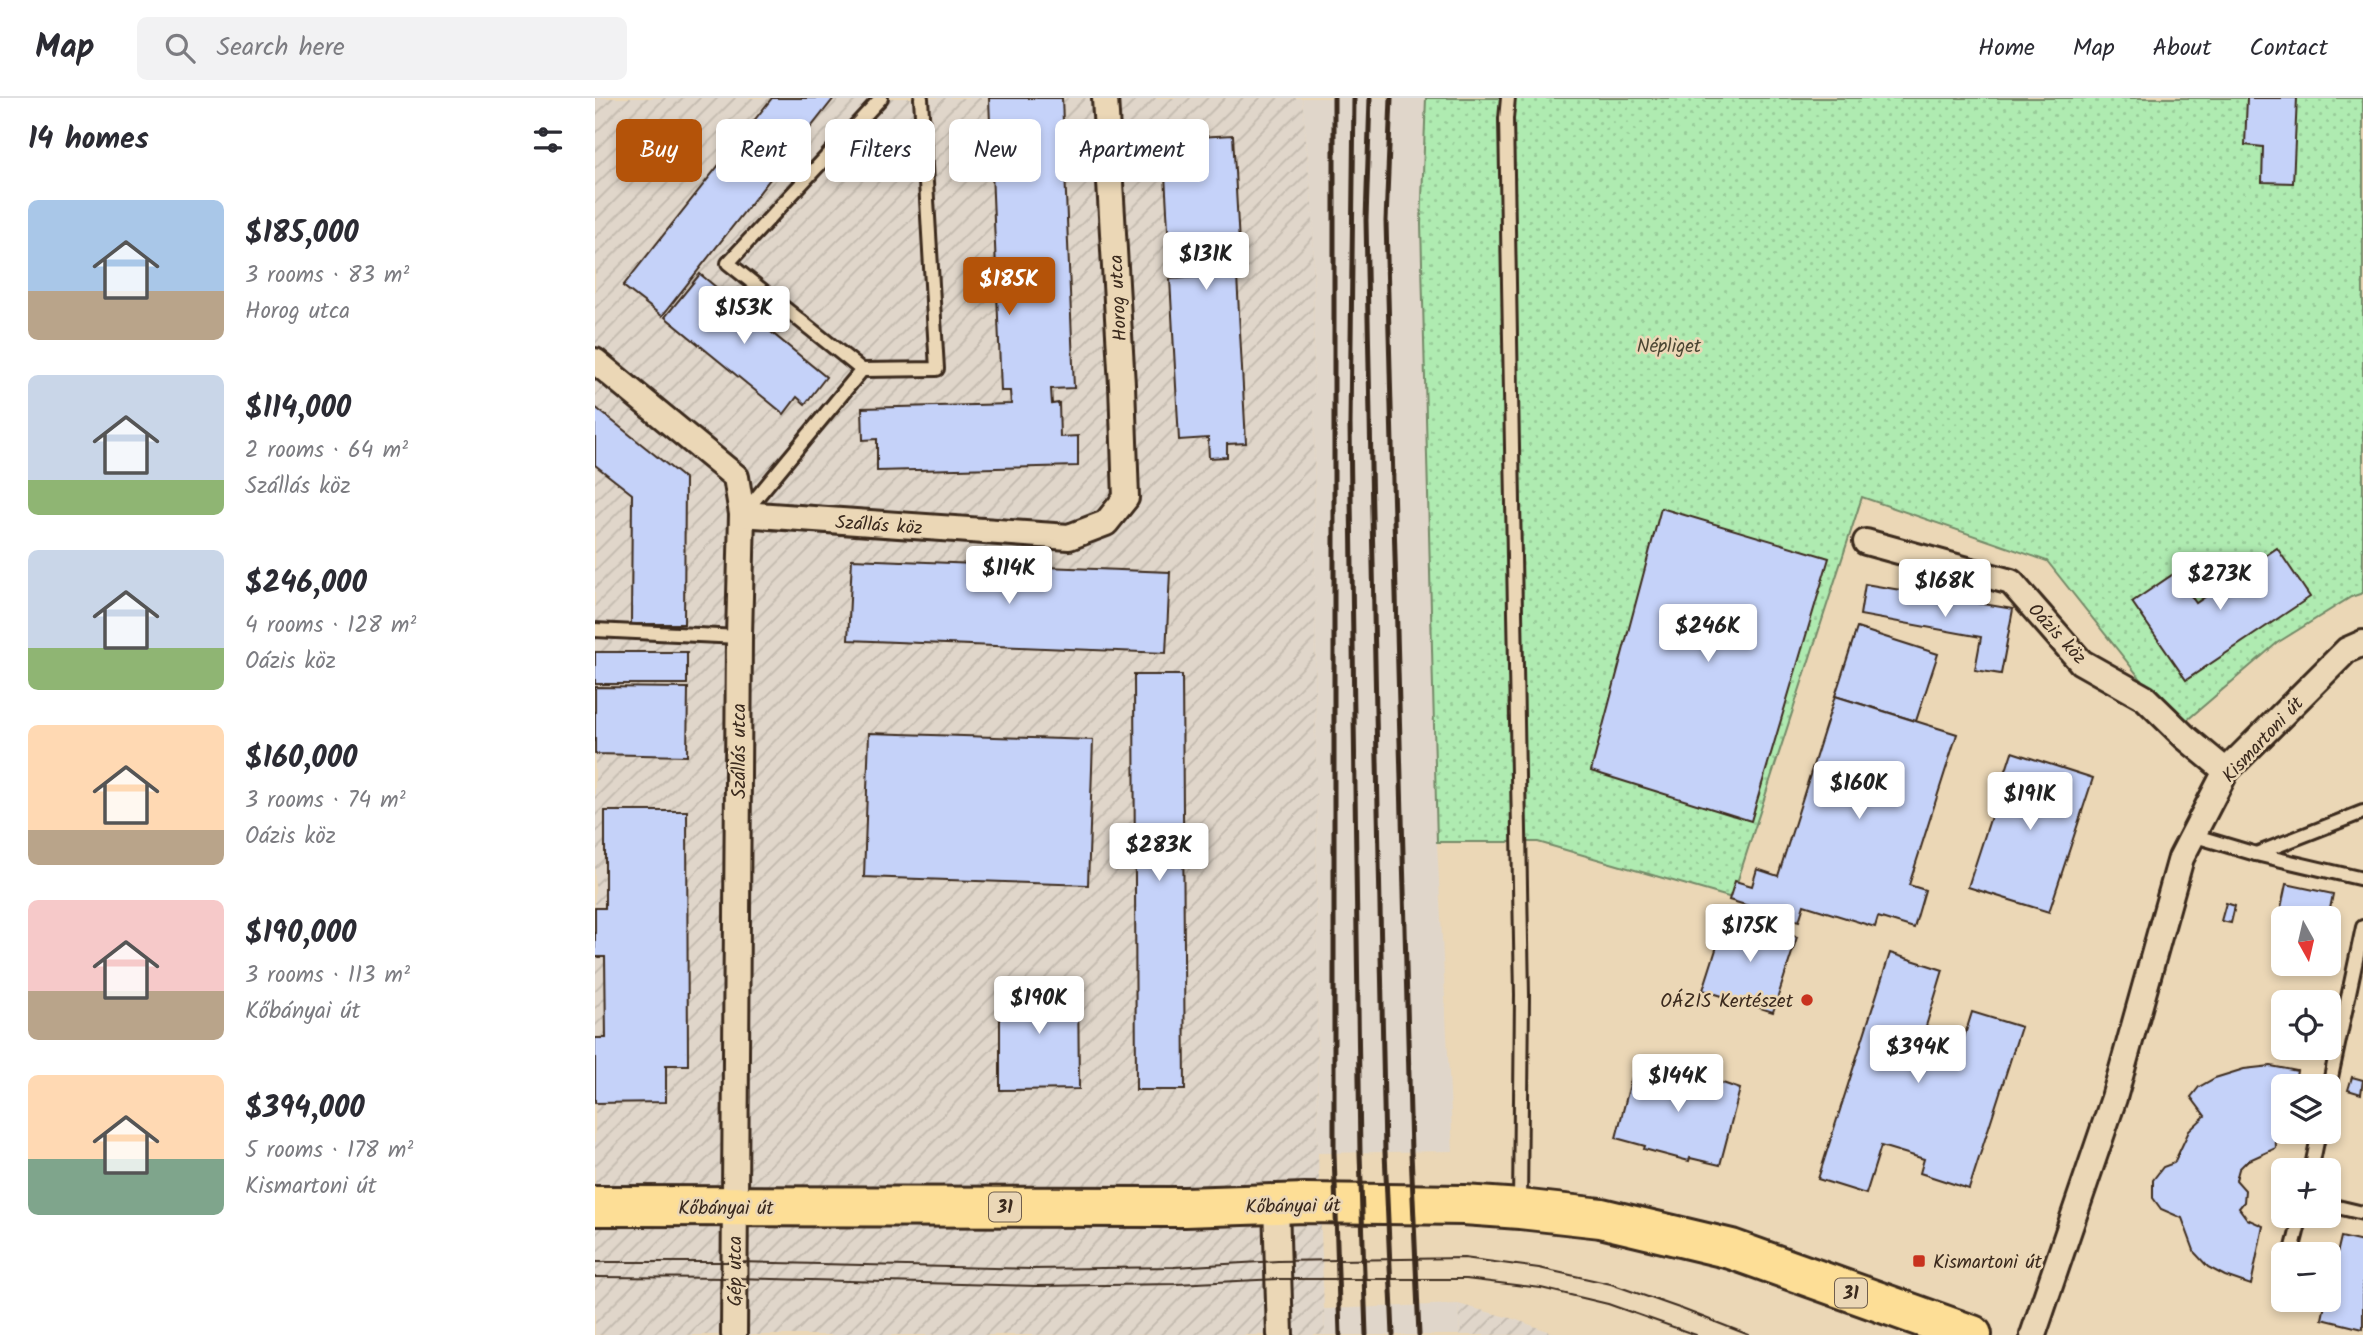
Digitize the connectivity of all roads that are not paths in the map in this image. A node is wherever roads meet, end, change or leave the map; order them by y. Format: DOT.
graph roads {
  1 [pos="881,98"];
  2 [pos="921,98"];
  3 [pos="1105,98"];
  4 [pos="1508,98"];
  5 [pos="595,361"];
  6 [pos="862,370"];
  7 [pos="1126,498"];
  8 [pos="742,514"];
  9 [pos="1866,542"];
  10 [pos="595,630"];
  11 [pos="739,637"];
  12 [pos="2363,643"];
  13 [pos="2226,771"];
  14 [pos="2363,812"];
  15 [pos="2192,835"];
  16 [pos="2256,854"];
  17 [pos="2363,879"];
  18 [pos="2363,927"];
  19 [pos="2332,1074"];
  20 [pos="1276,1205"];
  21 [pos="595,1206"];
  22 [pos="735,1208"];
  23 [pos="2341,1208"];
  24 [pos="1520,1209"];
  25 [pos="2363,1213"];
  26 [pos="734,1335"];
  27 [pos="1280,1335"];
  28 [pos="1972,1335"];
  29 [pos="2033,1335"];
  1 -- 6 [label="lane"];
  2 -- 6 [label="lane"];
  3 -- 7 [label="street, Horog utca"];
  4 -- 24 [label="lane"];
  5 -- 8 [label="street, Szállás utca"];
  6 -- 8 [label="lane"];
  7 -- 8 [label="street, Szállás köz"];
  8 -- 11 [label="street, Szállás utca"];
  9 -- 13 [label="street, Oázis köz"];
  10 -- 11 [label="lane"];
  11 -- 22 [label="street, Szállás utca"];
  12 -- 13 [label="street, Kismartoni út"];
  13 -- 15 [label="street, Kismartoni út"];
  14 -- 16 [label="lane"];
  15 -- 16 [label="lane"];
  15 -- 29 [label="street, Kismartoni út"];
  16 -- 17 [label="lane"];
  18 -- 19 [label="lane"];
  20 -- 22 [label="main road, Kőbányai út / 31"];
  20 -- 24 [label="main road, Kőbányai út / 31"];
  20 -- 27 [label="street"];
  21 -- 22 [label="main road, Kőbányai út / 31"];
  22 -- 26 [label="street, Gép utca"];
  23 -- 25 [label="lane"];
  24 -- 28 [label="main road, Kőbányai út / 31"];
}
